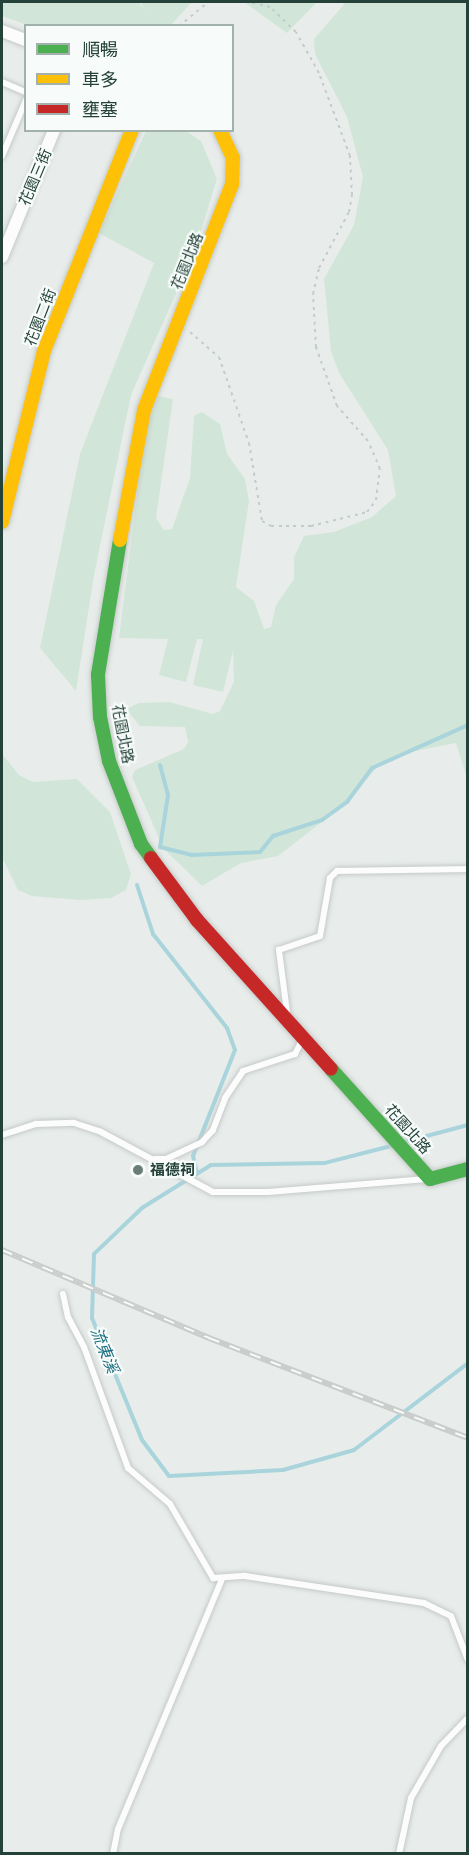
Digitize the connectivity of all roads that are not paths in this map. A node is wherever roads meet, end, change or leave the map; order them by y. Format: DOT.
graph roads {
  1 [pos="2,31"];
  2 [pos="24,39"];
  3 [pos="2,82"];
  4 [pos="24,91"];
  5 [pos="24,105"];
  6 [pos="53,132"];
  7 [pos="131,132"];
  8 [pos="221,132"];
  9 [pos="2,156"];
  10 [pos="2,257"];
  11 [pos="2,522"];
  12 [pos="468,869"];
  13 [pos="288,1020"];
  14 [pos="304,1037"];
  15 [pos="2,1135"];
  16 [pos="156,1161"];
  17 [pos="468,1169"];
  18 [pos="430,1178"];
  19 [pos="63,1294"];
  20 [pos="221,1581"];
  21 [pos="468,1660"];
  22 [pos="468,1718"];
  23 [pos="113,1854"];
  24 [pos="399,1854"];
  1 -- 2 [label="street"];
  3 -- 4 [label="lane"];
  5 -- 9 [label="lane"];
  6 -- 10 [label="street, 花園三街"];
  7 -- 11 [label="street, 花園二街"];
  8 -- 13 [label="street, 花園北路"];
  12 -- 13 [label="lane"];
  13 -- 14 [label="street, 花園北路"];
  14 -- 16 [label="lane"];
  14 -- 18 [label="street, 花園北路"];
  15 -- 16 [label="lane"];
  16 -- 18 [label="lane"];
  17 -- 18 [label="street"];
  19 -- 20 [label="lane"];
  20 -- 21 [label="lane"];
  20 -- 23 [label="lane"];
  22 -- 24 [label="lane"];
}
